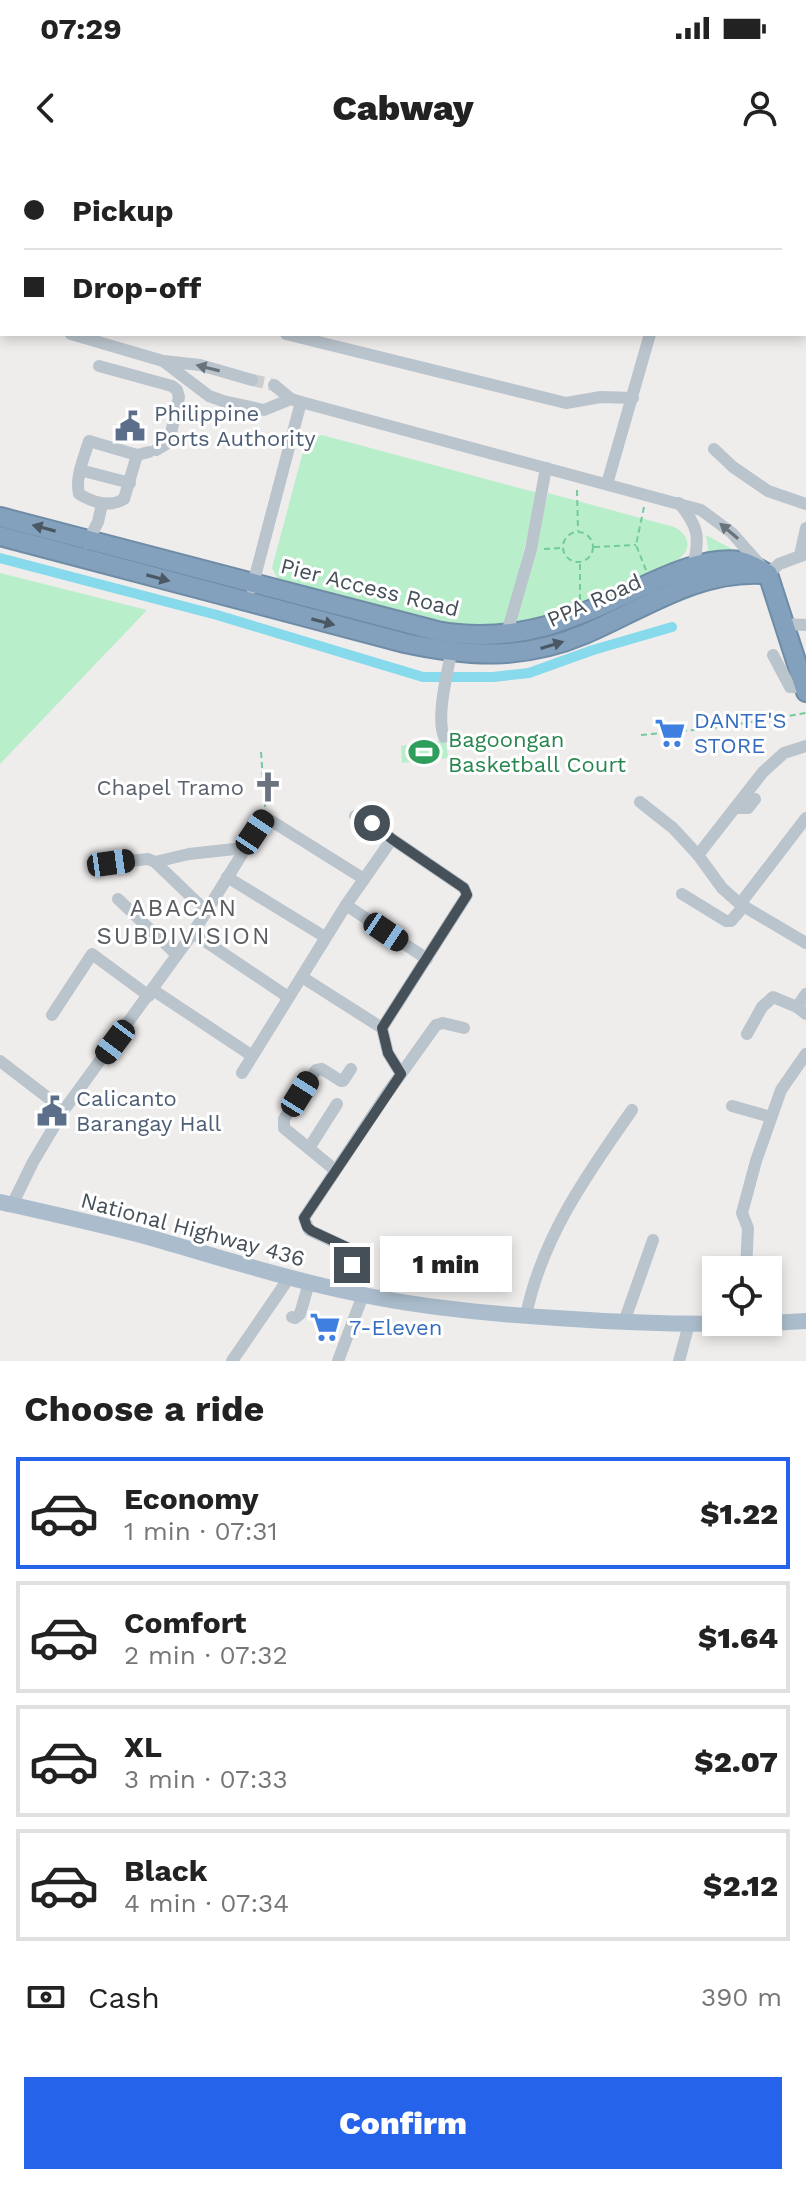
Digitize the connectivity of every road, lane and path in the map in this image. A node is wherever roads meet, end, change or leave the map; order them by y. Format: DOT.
graph roads {
  1 [pos="78,336"];
  2 [pos="294,336"];
  3 [pos="649,336"];
  4 [pos="163,361"];
  5 [pos="99,366"];
  6 [pos="252,380"];
  7 [pos="274,385"];
  8 [pos="633,398"];
  9 [pos="296,400"];
  10 [pos="714,449"];
  11 [pos="147,452"];
  12 [pos="546,468"];
  13 [pos="80,470"];
  14 [pos="577,476"];
  15 [pos="130,483"];
  16 [pos="607,484"];
  17 [pos="647,495"];
  18 [pos="679,503"];
  19 [pos="102,504"];
  20 [pos="806,504"];
  21 [pos="0,517"];
  22 [pos="806,528"];
  23 [pos="578,533"];
  24 [pos="0,536"];
  25 [pos="636,545"];
  26 [pos="593,547"];
  27 [pos="564,548"];
  28 [pos="85,549"];
  29 [pos="531,549"];
  30 [pos="803,554"];
  31 [pos="580,562"];
  32 [pos="693,567"];
  33 [pos="768,574"];
  34 [pos="652,583"];
  35 [pos="250,593"];
  36 [pos="580,615"];
  37 [pos="784,624"];
  38 [pos="806,625"];
  39 [pos="507,633"];
  40 [pos="476,635"];
  41 [pos="451,653"];
  42 [pos="773,655"];
  43 [pos="805,690"];
  44 [pos="806,713"];
  45 [pos="641,735"];
  46 [pos="444,737"];
  47 [pos="806,746"];
  48 [pos="261,752"];
  49 [pos="755,799"];
  50 [pos="640,802"];
  51 [pos="735,808"];
  52 [pos="355,816"];
  53 [pos="265,817"];
  54 [pos="806,818"];
  55 [pos="392,839"];
  56 [pos="244,848"];
  57 [pos="698,855"];
  58 [pos="155,862"];
  59 [pos="111,863"];
  60 [pos="227,877"];
  61 [pos="364,879"];
  62 [pos="682,894"];
  63 [pos="118,899"];
  64 [pos="346,905"];
  65 [pos="742,906"];
  66 [pos="206,911"];
  67 [pos="193,933"];
  68 [pos="325,937"];
  69 [pos="806,943"];
  70 [pos="177,955"];
  71 [pos="427,959"];
  72 [pos="302,977"];
  73 [pos="151,993"];
  74 [pos="806,994"];
  75 [pos="288,997"];
  76 [pos="802,1011"];
  77 [pos="52,1015"];
  78 [pos="382,1028"];
  79 [pos="464,1028"];
  80 [pos="747,1034"];
  81 [pos="806,1054"];
  82 [pos="251,1055"];
  83 [pos="0,1061"];
  84 [pos="351,1069"];
  85 [pos="242,1073"];
  86 [pos="401,1074"];
  87 [pos="337,1104"];
  88 [pos="732,1106"];
  89 [pos="64,1110"];
  90 [pos="632,1110"];
  91 [pos="771,1117"];
  92 [pos="309,1148"];
  93 [pos="335,1170"];
  94 [pos="6,1204"];
  95 [pos="653,1240"];
  96 [pos="747,1256"];
  97 [pos="289,1278"];
  98 [pos="309,1283"];
  99 [pos="355,1293"];
  100 [pos="280,1314"];
  101 [pos="526,1316"];
  102 [pos="806,1321"];
  103 [pos="624,1322"];
  104 [pos="782,1322"];
  105 [pos="689,1324"];
  106 [pos="702,1324"];
  107 [pos="232,1361"];
  108 [pos="338,1361"];
  109 [pos="679,1361"];
  1 -- 4 [label="street"];
  2 -- 8 [label="street"];
  3 -- 8 [label="street"];
  6 -- 4 [label="street, one-way"];
  4 -- 9 [label="street"];
  5 -- 11 [label="street"];
  7 -- 9 [label="street"];
  8 -- 16 [label="street"];
  9 -- 12 [label="street"];
  9 -- 35 [label="street"];
  10 -- 20 [label="street"];
  11 -- 13 [label="street"];
  11 -- 15 [label="street"];
  12 -- 14 [label="street"];
  12 -- 29 [label="street"];
  13 -- 15 [label="street"];
  13 -- 19 [label="street"];
  14 -- 16 [label="street"];
  14 -- 23 [label="path"];
  15 -- 19 [label="street"];
  16 -- 17 [label="street"];
  17 -- 18 [label="street"];
  17 -- 25 [label="path"];
  18 -- 32 [label="street"];
  33 -- 18 [label="street, one-way"];
  19 -- 28 [label="street"];
  28 -- 21 [label="highway, PPA Road, one-way"];
  22 -- 30 [label="street"];
  23 -- 26 [label="path"];
  23 -- 27 [label="path"];
  24 -- 28 [label="highway, PPA Road"];
  25 -- 26 [label="path"];
  25 -- 34 [label="path"];
  26 -- 31 [label="path"];
  27 -- 29 [label="path"];
  27 -- 31 [label="path"];
  28 -- 35 [label="highway, PPA Road"];
  29 -- 39 [label="street"];
  30 -- 33 [label="street"];
  31 -- 36 [label="path"];
  32 -- 33 [label="highway, PPA Road"];
  32 -- 34 [label="highway, PPA Road"];
  33 -- 37 [label="highway"];
  41 -- 33 [label="highway, PPA Road, one-way"];
  34 -- 36 [label="highway, PPA Road"];
  35 -- 40 [label="highway, Pier Access Road"];
  35 -- 41 [label="highway, PPA Road, one-way"];
  36 -- 39 [label="highway, PPA Road"];
  37 -- 38 [label="street"];
  37 -- 43 [label="highway"];
  39 -- 40 [label="highway, PPA Road"];
  41 -- 46 [label="street"];
  42 -- 43 [label="street"];
  44 -- 45 [label="path"];
  47 -- 51 [label="street"];
  48 -- 53 [label="path"];
  49 -- 51 [label="street"];
  50 -- 57 [label="street"];
  51 -- 57 [label="street"];
  52 -- 55 [label="street"];
  53 -- 56 [label="street"];
  53 -- 61 [label="street"];
  54 -- 65 [label="street"];
  55 -- 61 [label="street"];
  55 -- 71 [label="street"];
  56 -- 58 [label="street"];
  56 -- 60 [label="street"];
  57 -- 65 [label="street"];
  58 -- 59 [label="street"];
  58 -- 66 [label="street"];
  60 -- 66 [label="street"];
  60 -- 68 [label="street"];
  61 -- 64 [label="street"];
  62 -- 65 [label="street"];
  63 -- 70 [label="street"];
  64 -- 68 [label="street"];
  64 -- 71 [label="street"];
  65 -- 69 [label="street"];
  66 -- 67 [label="street"];
  67 -- 70 [label="street"];
  67 -- 75 [label="street"];
  68 -- 72 [label="street"];
  70 -- 73 [label="street"];
  71 -- 78 [label="street"];
  72 -- 75 [label="street"];
  72 -- 78 [label="street"];
  73 -- 77 [label="street"];
  73 -- 82 [label="street"];
  73 -- 89 [label="street"];
  74 -- 76 [label="street"];
  75 -- 82 [label="street"];
  76 -- 80 [label="street"];
  78 -- 86 [label="street"];
  79 -- 86 [label="street"];
  81 -- 91 [label="street"];
  82 -- 85 [label="street"];
  83 -- 89 [label="street"];
  84 -- 92 [label="street"];
  86 -- 93 [label="street"];
  87 -- 92 [label="street"];
  88 -- 91 [label="street"];
  89 -- 94 [label="street"];
  90 -- 101 [label="street"];
  91 -- 96 [label="street"];
  92 -- 93 [label="street"];
  93 -- 99 [label="street"];
  94 -- 97 [label="main road, National Highway 436"];
  95 -- 103 [label="street"];
  97 -- 98 [label="main road, National Highway 436"];
  97 -- 100 [label="street"];
  98 -- 99 [label="main road, National Highway 436"];
  98 -- 100 [label="street"];
  99 -- 101 [label="main road, National Highway 436"];
  99 -- 108 [label="street"];
  100 -- 107 [label="street"];
  101 -- 103 [label="main road, National Highway 436"];
  102 -- 104 [label="main road, National Highway 436"];
  103 -- 105 [label="main road, National Highway 436"];
  105 -- 106 [label="main road, National Highway 436"];
  105 -- 109 [label="street"];
}
